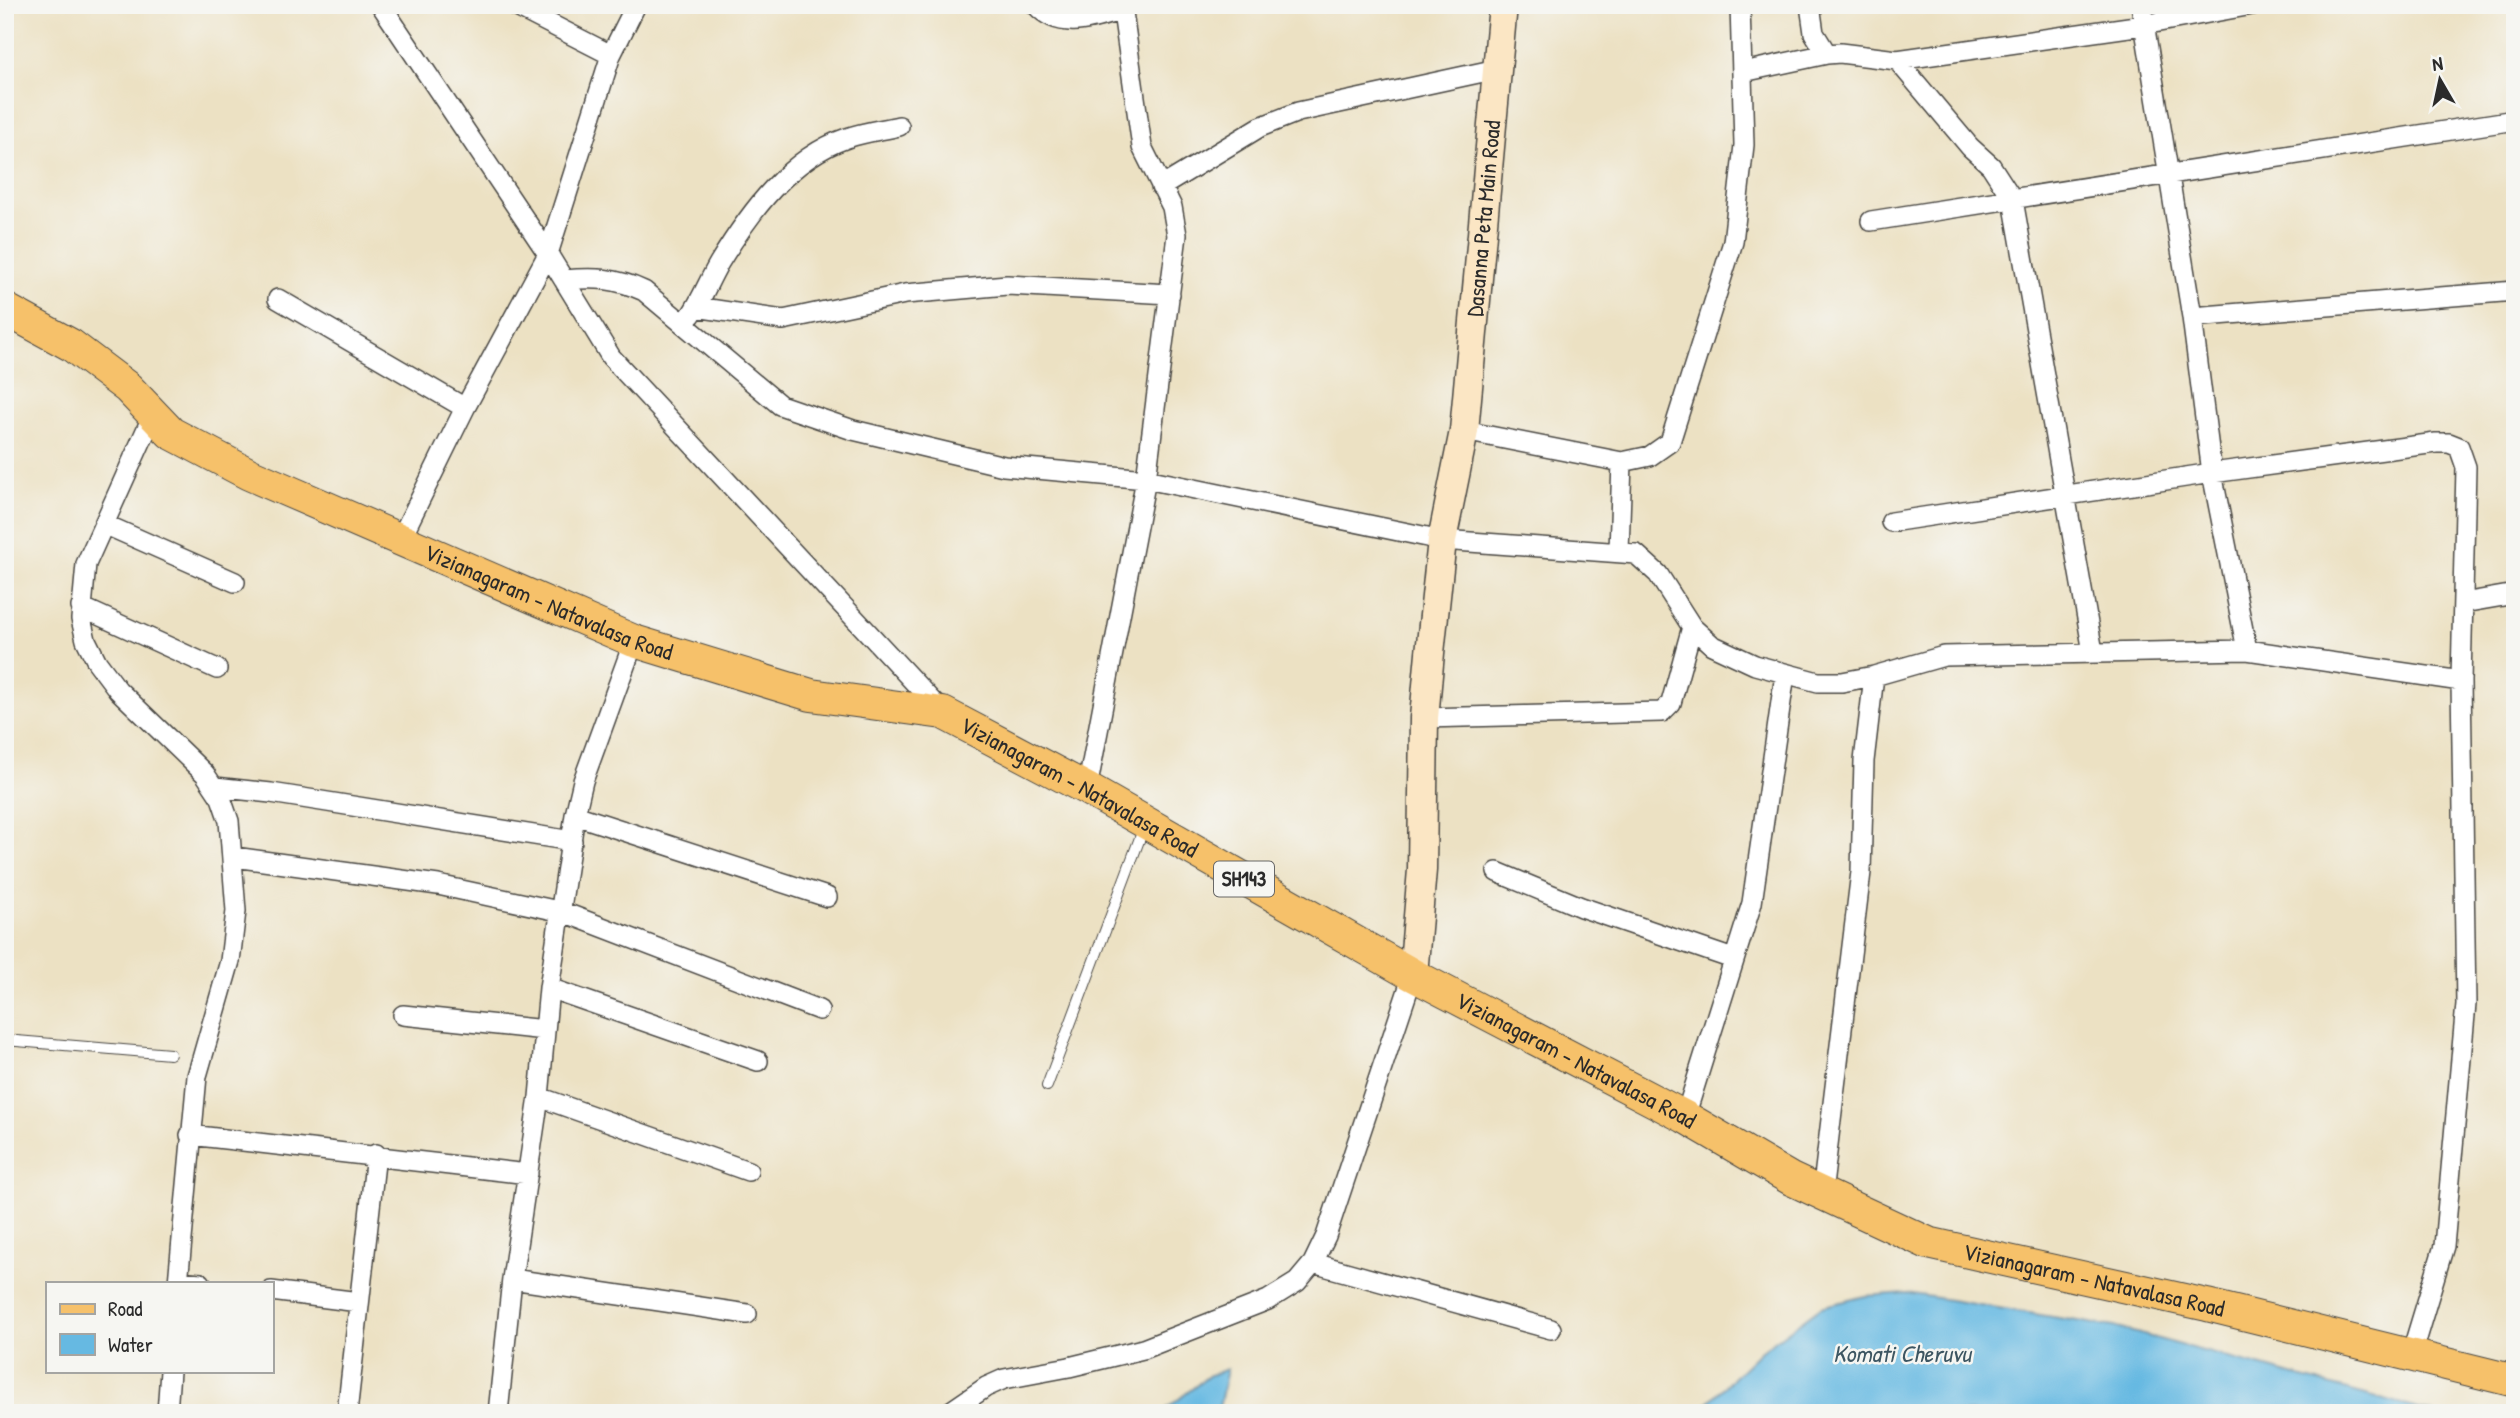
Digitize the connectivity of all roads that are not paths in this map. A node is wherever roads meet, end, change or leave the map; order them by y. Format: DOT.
graph roads {
  1 [pos="381,5"];
  2 [pos="513,5"];
  3 [pos="636,5"];
  4 [pos="1036,5"];
  5 [pos="1740,5"];
  6 [pos="1810,5"];
  7 [pos="2252,5"];
  8 [pos="1500,6"];
  9 [pos="1122,8"];
  10 [pos="2142,15"];
  11 [pos="1828,54"];
  12 [pos="611,55"];
  13 [pos="1898,60"];
  14 [pos="1497,69"];
  15 [pos="1743,72"];
  16 [pos="2515,120"];
  17 [pos="899,126"];
  18 [pos="2166,176"];
  19 [pos="1161,187"];
  20 [pos="2013,200"];
  21 [pos="1871,221"];
  22 [pos="548,254"];
  23 [pos="564,280"];
  24 [pos="2515,291"];
  25 [pos="1170,294"];
  26 [pos="278,299"];
  27 [pos="696,307"];
  28 [pos="8,311"];
  29 [pos="2192,317"];
  30 [pos="684,324"];
  31 [pos="465,408"];
  32 [pos="153,415"];
  33 [pos="1464,431"];
  34 [pos="1622,462"];
  35 [pos="2212,473"];
  36 [pos="1146,479"];
  37 [pos="2067,495"];
  38 [pos="1891,522"];
  39 [pos="104,524"];
  40 [pos="400,540"];
  41 [pos="1442,540"];
  42 [pos="1619,551"];
  43 [pos="235,582"];
  44 [pos="2515,594"];
  45 [pos="2463,603"];
  46 [pos="81,607"];
  47 [pos="1692,627"];
  48 [pos="634,641"];
  49 [pos="2247,650"];
  50 [pos="2093,652"];
  51 [pos="217,669"];
  52 [pos="1785,674"];
  53 [pos="1874,676"];
  54 [pos="2461,681"];
  55 [pos="943,713"];
  56 [pos="1424,718"];
  57 [pos="215,787"];
  58 [pos="1087,789"];
  59 [pos="575,815"];
  60 [pos="1146,822"];
  61 [pos="572,841"];
  62 [pos="233,857"];
  63 [pos="1497,872"];
  64 [pos="827,897"];
  65 [pos="563,912"];
  66 [pos="1733,959"];
  67 [pos="1413,975"];
  68 [pos="549,988"];
  69 [pos="819,1010"];
  70 [pos="403,1015"];
  71 [pos="545,1030"];
  72 [pos="5,1040"];
  73 [pos="170,1054"];
  74 [pos="758,1062"];
  75 [pos="1047,1086"];
  76 [pos="539,1097"];
  77 [pos="1685,1118"];
  78 [pos="190,1135"];
  79 [pos="376,1154"];
  80 [pos="748,1171"];
  81 [pos="528,1174"];
  82 [pos="1822,1194"];
  83 [pos="1313,1263"];
  84 [pos="512,1279"];
  85 [pos="178,1282"];
  86 [pos="273,1291"];
  87 [pos="359,1302"];
  88 [pos="747,1314"];
  89 [pos="1551,1329"];
  90 [pos="2411,1355"];
  91 [pos="170,1372"];
  92 [pos="2515,1381"];
  93 [pos="167,1413"];
  94 [pos="347,1413"];
  95 [pos="498,1413"];
  96 [pos="948,1413"];
  1 -- 22 [label="street"];
  2 -- 12 [label="street"];
  3 -- 12 [label="street"];
  4 -- 9 [label="street"];
  5 -- 15 [label="street"];
  6 -- 11 [label="street"];
  7 -- 10 [label="street"];
  8 -- 14 [label="street, Dasanna Peta Main Road"];
  9 -- 19 [label="street"];
  10 -- 13 [label="street"];
  10 -- 18 [label="street"];
  11 -- 13 [label="street"];
  11 -- 15 [label="street"];
  12 -- 22 [label="street"];
  13 -- 20 [label="street"];
  14 -- 19 [label="street"];
  14 -- 33 [label="street, Dasanna Peta Main Road"];
  15 -- 34 [label="street"];
  16 -- 18 [label="street"];
  17 -- 27 [label="street"];
  18 -- 20 [label="street"];
  18 -- 29 [label="street"];
  19 -- 25 [label="street"];
  20 -- 21 [label="street"];
  20 -- 37 [label="street"];
  22 -- 23 [label="street"];
  22 -- 31 [label="street"];
  23 -- 30 [label="street"];
  23 -- 55 [label="street"];
  24 -- 29 [label="street"];
  25 -- 27 [label="street"];
  25 -- 36 [label="street"];
  26 -- 31 [label="street"];
  27 -- 30 [label="street"];
  28 -- 32 [label="main road, Vizianagaram - Natavalasa Road / SH143"];
  29 -- 35 [label="street"];
  30 -- 36 [label="street"];
  31 -- 40 [label="street"];
  32 -- 39 [label="street"];
  32 -- 40 [label="main road, Vizianagaram - Natavalasa Road / SH143"];
  33 -- 34 [label="street"];
  33 -- 41 [label="street, Dasanna Peta Main Road"];
  34 -- 42 [label="street"];
  35 -- 37 [label="street"];
  35 -- 45 [label="street"];
  35 -- 49 [label="street"];
  36 -- 41 [label="street"];
  36 -- 58 [label="street"];
  37 -- 38 [label="street"];
  37 -- 50 [label="street"];
  39 -- 43 [label="street"];
  39 -- 46 [label="street"];
  40 -- 48 [label="main road, Vizianagaram - Natavalasa Road / SH143"];
  41 -- 42 [label="street"];
  41 -- 56 [label="street, Dasanna Peta Main Road"];
  42 -- 47 [label="street"];
  44 -- 45 [label="street"];
  45 -- 54 [label="street"];
  46 -- 51 [label="street"];
  46 -- 57 [label="street"];
  47 -- 52 [label="street"];
  47 -- 56 [label="street"];
  48 -- 55 [label="main road, Vizianagaram - Natavalasa Road / SH143"];
  48 -- 59 [label="street"];
  49 -- 50 [label="street"];
  49 -- 54 [label="street"];
  50 -- 53 [label="street"];
  52 -- 53 [label="street"];
  52 -- 66 [label="street"];
  53 -- 82 [label="street"];
  54 -- 90 [label="street"];
  55 -- 58 [label="main road, Vizianagaram - Natavalasa Road / SH143"];
  56 -- 67 [label="street, Dasanna Peta Main Road"];
  57 -- 61 [label="street"];
  57 -- 62 [label="street"];
  58 -- 60 [label="main road, Vizianagaram - Natavalasa Road / SH143"];
  59 -- 61 [label="street"];
  59 -- 64 [label="street"];
  60 -- 67 [label="main road, Vizianagaram - Natavalasa Road / SH143"];
  60 -- 75 [label="lane"];
  61 -- 65 [label="street"];
  62 -- 65 [label="street"];
  62 -- 78 [label="street"];
  63 -- 66 [label="street"];
  65 -- 68 [label="street"];
  65 -- 69 [label="street"];
  66 -- 77 [label="street"];
  67 -- 77 [label="main road, Vizianagaram - Natavalasa Road / SH143"];
  67 -- 83 [label="street"];
  68 -- 71 [label="street"];
  68 -- 74 [label="street"];
  70 -- 71 [label="street"];
  71 -- 76 [label="street"];
  72 -- 73 [label="lane"];
  76 -- 80 [label="street"];
  76 -- 81 [label="street"];
  77 -- 82 [label="main road, Vizianagaram - Natavalasa Road / SH143"];
  78 -- 79 [label="street"];
  78 -- 85 [label="street"];
  79 -- 81 [label="street"];
  79 -- 87 [label="street"];
  81 -- 84 [label="street"];
  82 -- 90 [label="main road, Vizianagaram - Natavalasa Road / SH143"];
  83 -- 89 [label="street"];
  83 -- 96 [label="street"];
  84 -- 88 [label="street"];
  84 -- 95 [label="street"];
  86 -- 87 [label="street"];
  87 -- 94 [label="street"];
  90 -- 92 [label="main road, Vizianagaram - Natavalasa Road / SH143"];
  91 -- 93 [label="street"];
}
